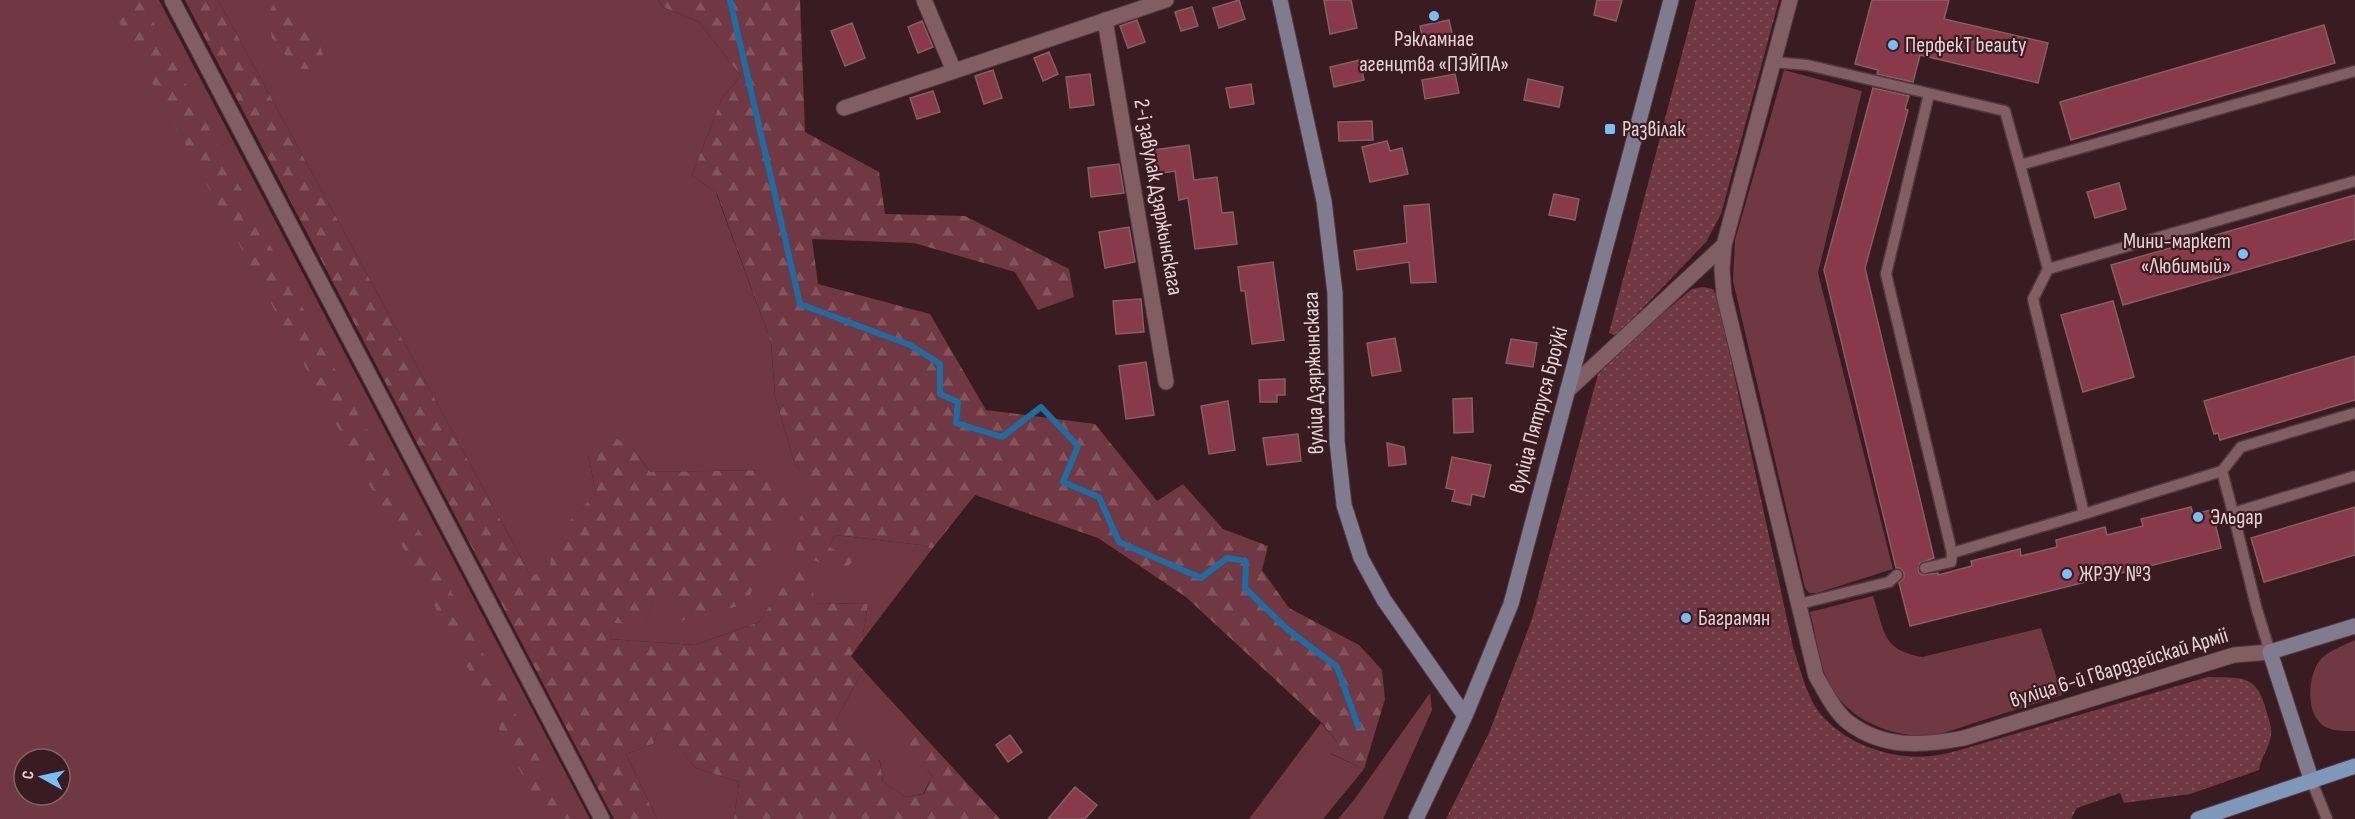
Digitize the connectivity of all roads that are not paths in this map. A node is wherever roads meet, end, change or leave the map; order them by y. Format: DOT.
graph roads {
  1 [pos="172,0"];
  2 [pos="924,0"];
  3 [pos="1166,0"];
  4 [pos="1280,0"];
  5 [pos="1671,0"];
  6 [pos="1790,0"];
  7 [pos="1105,20"];
  8 [pos="1773,62"];
  9 [pos="954,71"];
  10 [pos="2355,71"];
  11 [pos="1929,94"];
  12 [pos="844,108"];
  13 [pos="2020,165"];
  14 [pos="2355,180"];
  15 [pos="1724,245"];
  16 [pos="2048,269"];
  17 [pos="1166,382"];
  18 [pos="1567,391"];
  19 [pos="2355,413"];
  20 [pos="2222,471"];
  21 [pos="2355,476"];
  22 [pos="2234,513"];
  23 [pos="2084,514"];
  24 [pos="1952,553"];
  25 [pos="1925,568"];
  26 [pos="1898,575"];
  27 [pos="1799,604"];
  28 [pos="2355,626"];
  29 [pos="2270,652"];
  30 [pos="1465,716"];
  31 [pos="2355,766"];
  32 [pos="2312,782"];
  33 [pos="602,819"];
  34 [pos="1416,819"];
  35 [pos="2198,819"];
  36 [pos="2327,819"];
  1 -- 33 [label="street"];
  2 -- 9 [label="street"];
  3 -- 7 [label="street"];
  4 -- 30 [label="street, вуліца Дзяржынскага"];
  5 -- 18 [label="street, вуліца Пятруся Броўкі"];
  6 -- 8 [label="street, вуліца 6-й Гвардзейскай Арміі"];
  7 -- 9 [label="street"];
  7 -- 17 [label="street, 2-і завулак Дзяржынскага"];
  8 -- 11 [label="lane"];
  8 -- 15 [label="street, вуліца 6-й Гвардзейскай Арміі"];
  9 -- 12 [label="street"];
  10 -- 13 [label="lane"];
  11 -- 13 [label="lane"];
  11 -- 24 [label="lane"];
  13 -- 16 [label="lane"];
  14 -- 16 [label="lane"];
  15 -- 18 [label="street"];
  15 -- 27 [label="street, вуліца 6-й Гвардзейскай Арміі"];
  16 -- 23 [label="lane"];
  18 -- 30 [label="street, вуліца Пятруся Броўкі"];
  19 -- 20 [label="lane"];
  20 -- 22 [label="lane"];
  20 -- 23 [label="lane"];
  21 -- 22 [label="lane"];
  22 -- 29 [label="lane"];
  23 -- 24 [label="lane"];
  24 -- 25 [label="lane"];
  26 -- 27 [label="lane"];
  27 -- 29 [label="street, вуліца 6-й Гвардзейскай Арміі"];
  28 -- 29 [label="street, вуліца 6-й Гвардзейскай Арміі"];
  29 -- 32 [label="street"];
  30 -- 34 [label="street, вуліца Пятруся Броўкі"];
  31 -- 32 [label="main road"];
  32 -- 35 [label="main road"];
  32 -- 36 [label="lane"];
}
